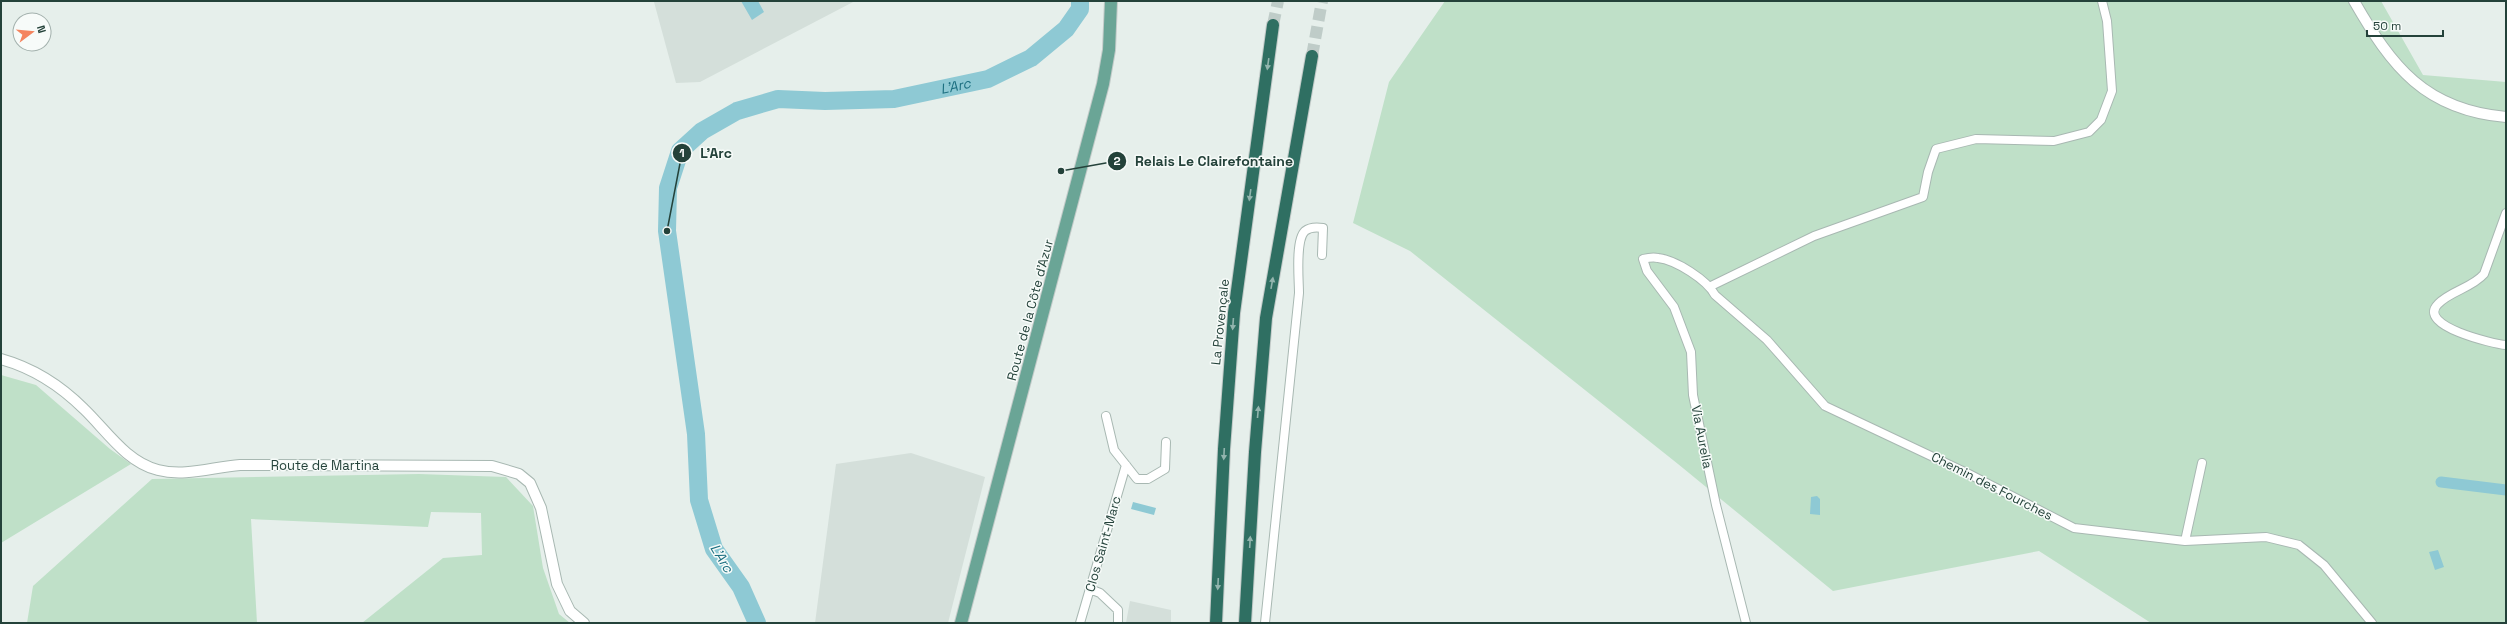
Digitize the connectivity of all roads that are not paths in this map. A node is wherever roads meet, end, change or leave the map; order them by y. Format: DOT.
graph roads {
  1 [pos="1111,1"];
  2 [pos="2102,1"];
  3 [pos="2354,1"];
  4 [pos="1274,25"];
  5 [pos="1312,56"];
  6 [pos="2506,117"];
  7 [pos="2506,213"];
  8 [pos="1322,255"];
  9 [pos="1642,259"];
  10 [pos="1711,286"];
  11 [pos="2506,346"];
  12 [pos="1,359"];
  13 [pos="1106,416"];
  14 [pos="1166,442"];
  15 [pos="2202,463"];
  16 [pos="1126,465"];
  17 [pos="2185,541"];
  18 [pos="1090,589"];
  19 [pos="584,623"];
  20 [pos="961,623"];
  21 [pos="1080,623"];
  22 [pos="1118,623"];
  23 [pos="1216,623"];
  24 [pos="1245,623"];
  25 [pos="1265,623"];
  26 [pos="1746,623"];
  27 [pos="2372,623"];
  1 -- 20 [label="main road, Route de la Côte d'Azur"];
  2 -- 10 [label="street"];
  3 -- 6 [label="street"];
  4 -- 23 [label="highway, La Provençale, one-way"];
  24 -- 5 [label="highway, one-way"];
  7 -- 11 [label="street"];
  8 -- 25 [label="street"];
  9 -- 10 [label="street, Chemin des Fourches"];
  9 -- 26 [label="street, Via Aurelia"];
  10 -- 17 [label="street, Chemin des Fourches"];
  12 -- 19 [label="street, Route de Martina"];
  13 -- 16 [label="street"];
  14 -- 16 [label="street"];
  15 -- 17 [label="street"];
  16 -- 18 [label="street, Clos Saint-Marc"];
  17 -- 27 [label="street, Chemin des Fourches"];
  18 -- 21 [label="street, Clos Saint-Marc"];
  18 -- 22 [label="street"];
}
